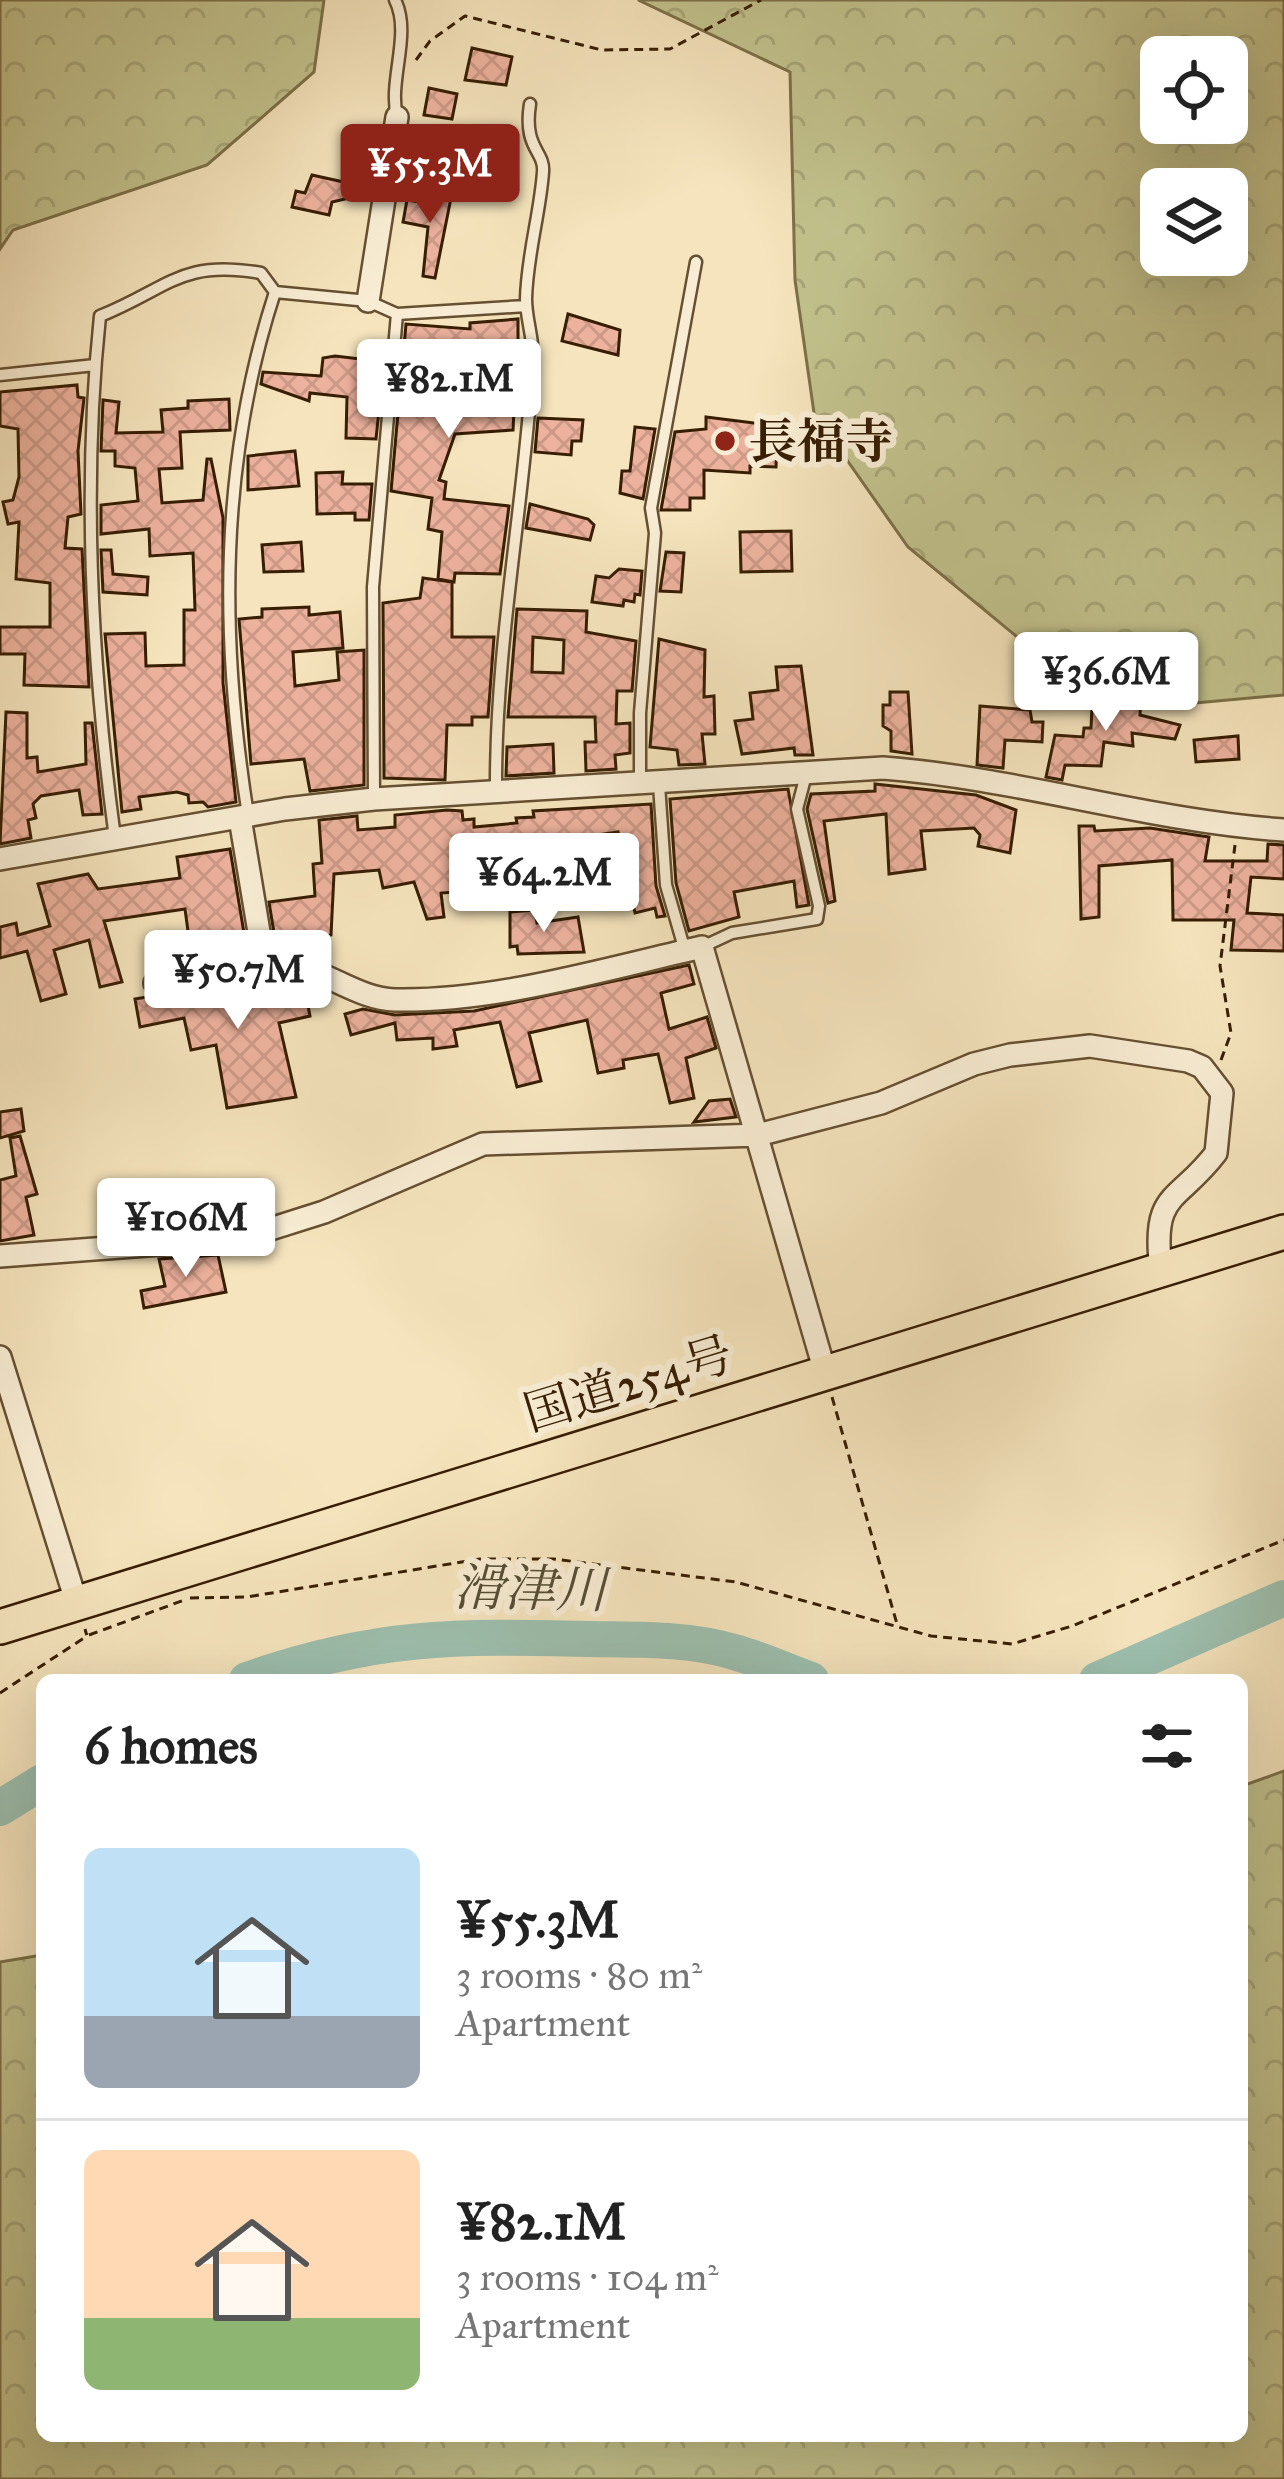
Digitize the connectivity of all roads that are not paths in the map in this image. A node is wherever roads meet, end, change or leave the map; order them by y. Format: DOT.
graph roads {
  1 [pos="395,0"];
  2 [pos="530,104"];
  3 [pos="398,117"];
  4 [pos="696,262"];
  5 [pos="275,292"];
  6 [pos="368,301"];
  7 [pos="526,306"];
  8 [pos="397,314"];
  9 [pos="94,365"];
  10 [pos="0,375"];
  11 [pos="807,771"];
  12 [pos="650,785"];
  13 [pos="496,791"];
  14 [pos="374,799"];
  15 [pos="244,816"];
  16 [pos="1284,830"];
  17 [pos="115,838"];
  18 [pos="0,859"];
  19 [pos="694,949"];
  20 [pos="264,962"];
  21 [pos="154,983"];
  22 [pos="758,1135"];
  23 [pos="1284,1232"];
  24 [pos="0,1256"];
  25 [pos="1161,1269"];
  26 [pos="0,1357"];
  27 [pos="826,1372"];
  28 [pos="82,1620"];
  29 [pos="0,1627"];
  1 -- 3 [label="lane"];
  2 -- 7 [label="lane"];
  3 -- 6 [label="street"];
  4 -- 12 [label="lane"];
  5 -- 6 [label="lane"];
  5 -- 9 [label="lane"];
  5 -- 15 [label="lane"];
  6 -- 8 [label="lane"];
  7 -- 8 [label="lane"];
  7 -- 13 [label="lane"];
  8 -- 14 [label="lane"];
  9 -- 10 [label="lane"];
  9 -- 17 [label="lane"];
  11 -- 12 [label="street"];
  11 -- 16 [label="street"];
  11 -- 19 [label="lane"];
  12 -- 13 [label="street"];
  12 -- 19 [label="lane"];
  13 -- 14 [label="street"];
  14 -- 15 [label="street"];
  15 -- 17 [label="street"];
  15 -- 20 [label="street"];
  17 -- 18 [label="street"];
  19 -- 20 [label="street"];
  19 -- 22 [label="street"];
  20 -- 21 [label="street"];
  22 -- 24 [label="street"];
  22 -- 25 [label="street"];
  22 -- 27 [label="street"];
  23 -- 25 [label="highway, 国道254号"];
  25 -- 27 [label="highway, 国道254号"];
  26 -- 28 [label="street"];
  27 -- 28 [label="highway, 国道254号"];
  28 -- 29 [label="highway, 国道254号"];
}
